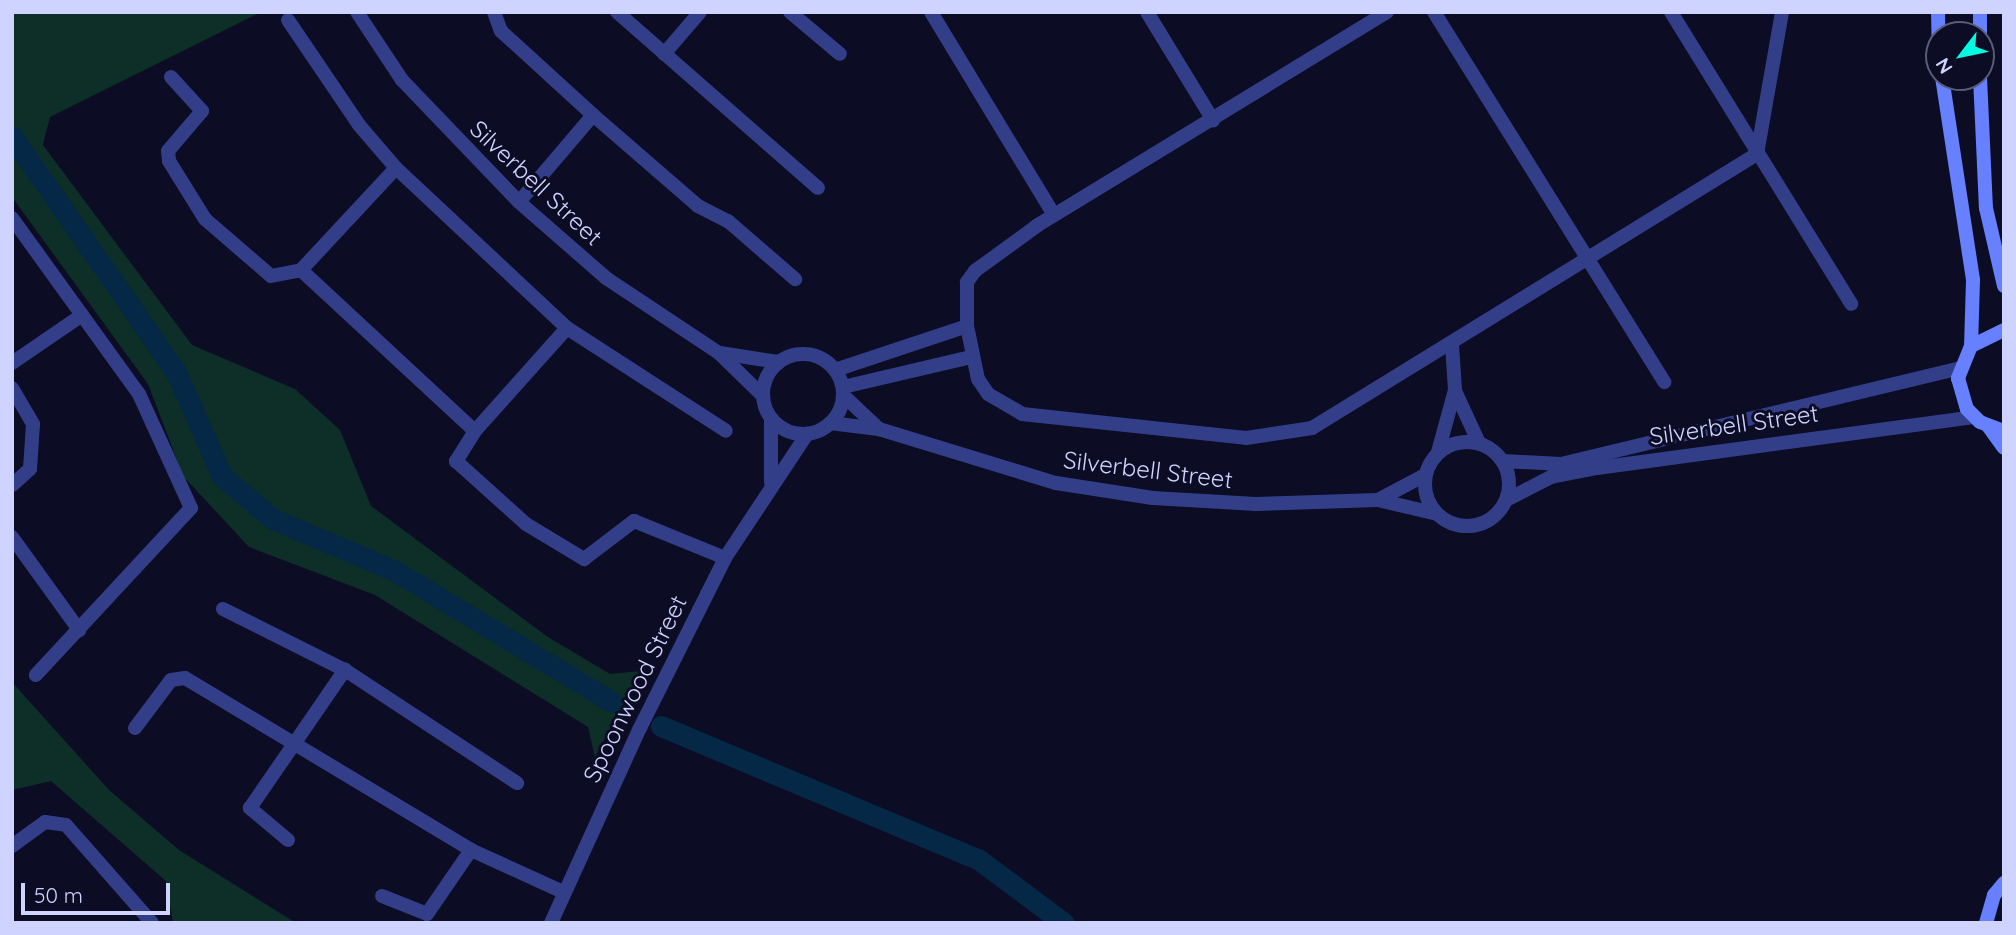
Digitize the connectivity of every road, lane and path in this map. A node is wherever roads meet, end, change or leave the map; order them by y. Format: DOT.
graph roads {
  1 [pos="357,12"];
  2 [pos="494,12"];
  3 [pos="617,12"];
  4 [pos="700,12"];
  5 [pos="790,12"];
  6 [pos="931,12"];
  7 [pos="1147,12"];
  8 [pos="1387,12"];
  9 [pos="1434,12"];
  10 [pos="1671,12"];
  11 [pos="1782,12"];
  12 [pos="1369,17"];
  13 [pos="288,20"];
  14 [pos="664,54"];
  15 [pos="840,54"];
  16 [pos="171,77"];
  17 [pos="1944,91"];
  18 [pos="1981,91"];
  19 [pos="593,115"];
  20 [pos="1213,120"];
  21 [pos="1757,153"];
  22 [pos="396,168"];
  23 [pos="818,188"];
  24 [pos="519,202"];
  25 [pos="1054,215"];
  26 [pos="12,218"];
  27 [pos="1588,261"];
  28 [pos="301,270"];
  29 [pos="795,279"];
  30 [pos="2004,286"];
  31 [pos="1851,304"];
  32 [pos="82,315"];
  33 [pos="967,326"];
  34 [pos="567,328"];
  35 [pos="2004,330"];
  36 [pos="1452,345"];
  37 [pos="1971,346"];
  38 [pos="719,353"];
  39 [pos="971,357"];
  40 [pos="778,362"];
  41 [pos="12,363"];
  42 [pos="1960,368"];
  43 [pos="835,370"];
  44 [pos="1664,382"];
  45 [pos="12,388"];
  46 [pos="1455,390"];
  47 [pos="843,391"];
  48 [pos="763,396"];
  49 [pos="1974,417"];
  50 [pos="771,419"];
  51 [pos="830,423"];
  52 [pos="1988,426"];
  53 [pos="879,429"];
  54 [pos="475,431"];
  55 [pos="726,431"];
  56 [pos="2004,431"];
  57 [pos="807,434"];
  58 [pos="1479,443"];
  59 [pos="2004,448"];
  60 [pos="1438,453"];
  61 [pos="1502,461"];
  62 [pos="1425,475"];
  63 [pos="771,482"];
  64 [pos="12,485"];
  65 [pos="1378,500"];
  66 [pos="1506,500"];
  67 [pos="1437,514"];
  68 [pos="12,537"];
  69 [pos="725,558"];
  70 [pos="223,608"];
  71 [pos="79,630"];
  72 [pos="345,670"];
  73 [pos="36,675"];
  74 [pos="135,728"];
  75 [pos="296,740"];
  76 [pos="517,783"];
  77 [pos="288,839"];
  78 [pos="12,846"];
  79 [pos="471,850"];
  80 [pos="2004,883"];
  81 [pos="563,892"];
  82 [pos="382,896"];
  83 [pos="152,923"];
  84 [pos="551,923"];
  85 [pos="1986,923"];
  1 -- 24 [label="street, Silverbell Street"];
  2 -- 19 [label="street"];
  3 -- 14 [label="street"];
  4 -- 14 [label="street"];
  5 -- 15 [label="street"];
  6 -- 25 [label="street"];
  7 -- 20 [label="street"];
  8 -- 12 [label="street"];
  9 -- 27 [label="street"];
  10 -- 21 [label="street"];
  11 -- 21 [label="street"];
  12 -- 20 [label="street"];
  13 -- 22 [label="street"];
  14 -- 23 [label="street"];
  16 -- 28 [label="street"];
  17 -- 37 [label="street"];
  18 -- 30 [label="street"];
  19 -- 24 [label="street"];
  19 -- 29 [label="street"];
  20 -- 25 [label="street"];
  21 -- 27 [label="street"];
  21 -- 31 [label="street"];
  22 -- 28 [label="street"];
  22 -- 34 [label="street"];
  24 -- 38 [label="street, Silverbell Street"];
  25 -- 33 [label="street"];
  26 -- 32 [label="street"];
  27 -- 36 [label="street"];
  27 -- 44 [label="street"];
  28 -- 54 [label="street"];
  32 -- 41 [label="street"];
  32 -- 71 [label="street"];
  33 -- 39 [label="street"];
  33 -- 43 [label="street"];
  34 -- 54 [label="street"];
  34 -- 55 [label="street"];
  35 -- 37 [label="street"];
  36 -- 39 [label="street"];
  36 -- 46 [label="street"];
  37 -- 42 [label="street"];
  38 -- 40 [label="street, Silverbell Street"];
  38 -- 48 [label="street, Silverbell Street"];
  39 -- 47 [label="street"];
  40 -- 43 [label="street"];
  40 -- 48 [label="street"];
  42 -- 49 [label="street"];
  42 -- 61 [label="street, Silverbell Street"];
  43 -- 47 [label="street"];
  45 -- 64 [label="street"];
  46 -- 58 [label="street"];
  46 -- 60 [label="street"];
  47 -- 51 [label="street"];
  47 -- 53 [label="street, Silverbell Street"];
  48 -- 50 [label="street"];
  49 -- 52 [label="street"];
  49 -- 66 [label="street, Silverbell Street"];
  50 -- 57 [label="street"];
  50 -- 63 [label="street"];
  51 -- 53 [label="street, Silverbell Street"];
  51 -- 57 [label="street"];
  52 -- 56 [label="street"];
  52 -- 59 [label="street"];
  53 -- 65 [label="street, Silverbell Street"];
  54 -- 69 [label="street"];
  57 -- 63 [label="street, Spoonwood Street"];
  58 -- 60 [label="street"];
  58 -- 61 [label="street"];
  60 -- 62 [label="street"];
  61 -- 66 [label="street"];
  62 -- 65 [label="street, Silverbell Street"];
  62 -- 67 [label="street"];
  63 -- 69 [label="street, Spoonwood Street"];
  65 -- 67 [label="street, Silverbell Street"];
  66 -- 67 [label="street"];
  68 -- 71 [label="street"];
  69 -- 81 [label="street, Spoonwood Street"];
  70 -- 72 [label="street"];
  71 -- 73 [label="street"];
  72 -- 75 [label="street"];
  72 -- 76 [label="street"];
  74 -- 75 [label="street"];
  75 -- 77 [label="street"];
  75 -- 79 [label="street"];
  78 -- 83 [label="street"];
  79 -- 81 [label="street"];
  79 -- 82 [label="street"];
  80 -- 85 [label="street"];
  81 -- 84 [label="street, Spoonwood Street"];
}
